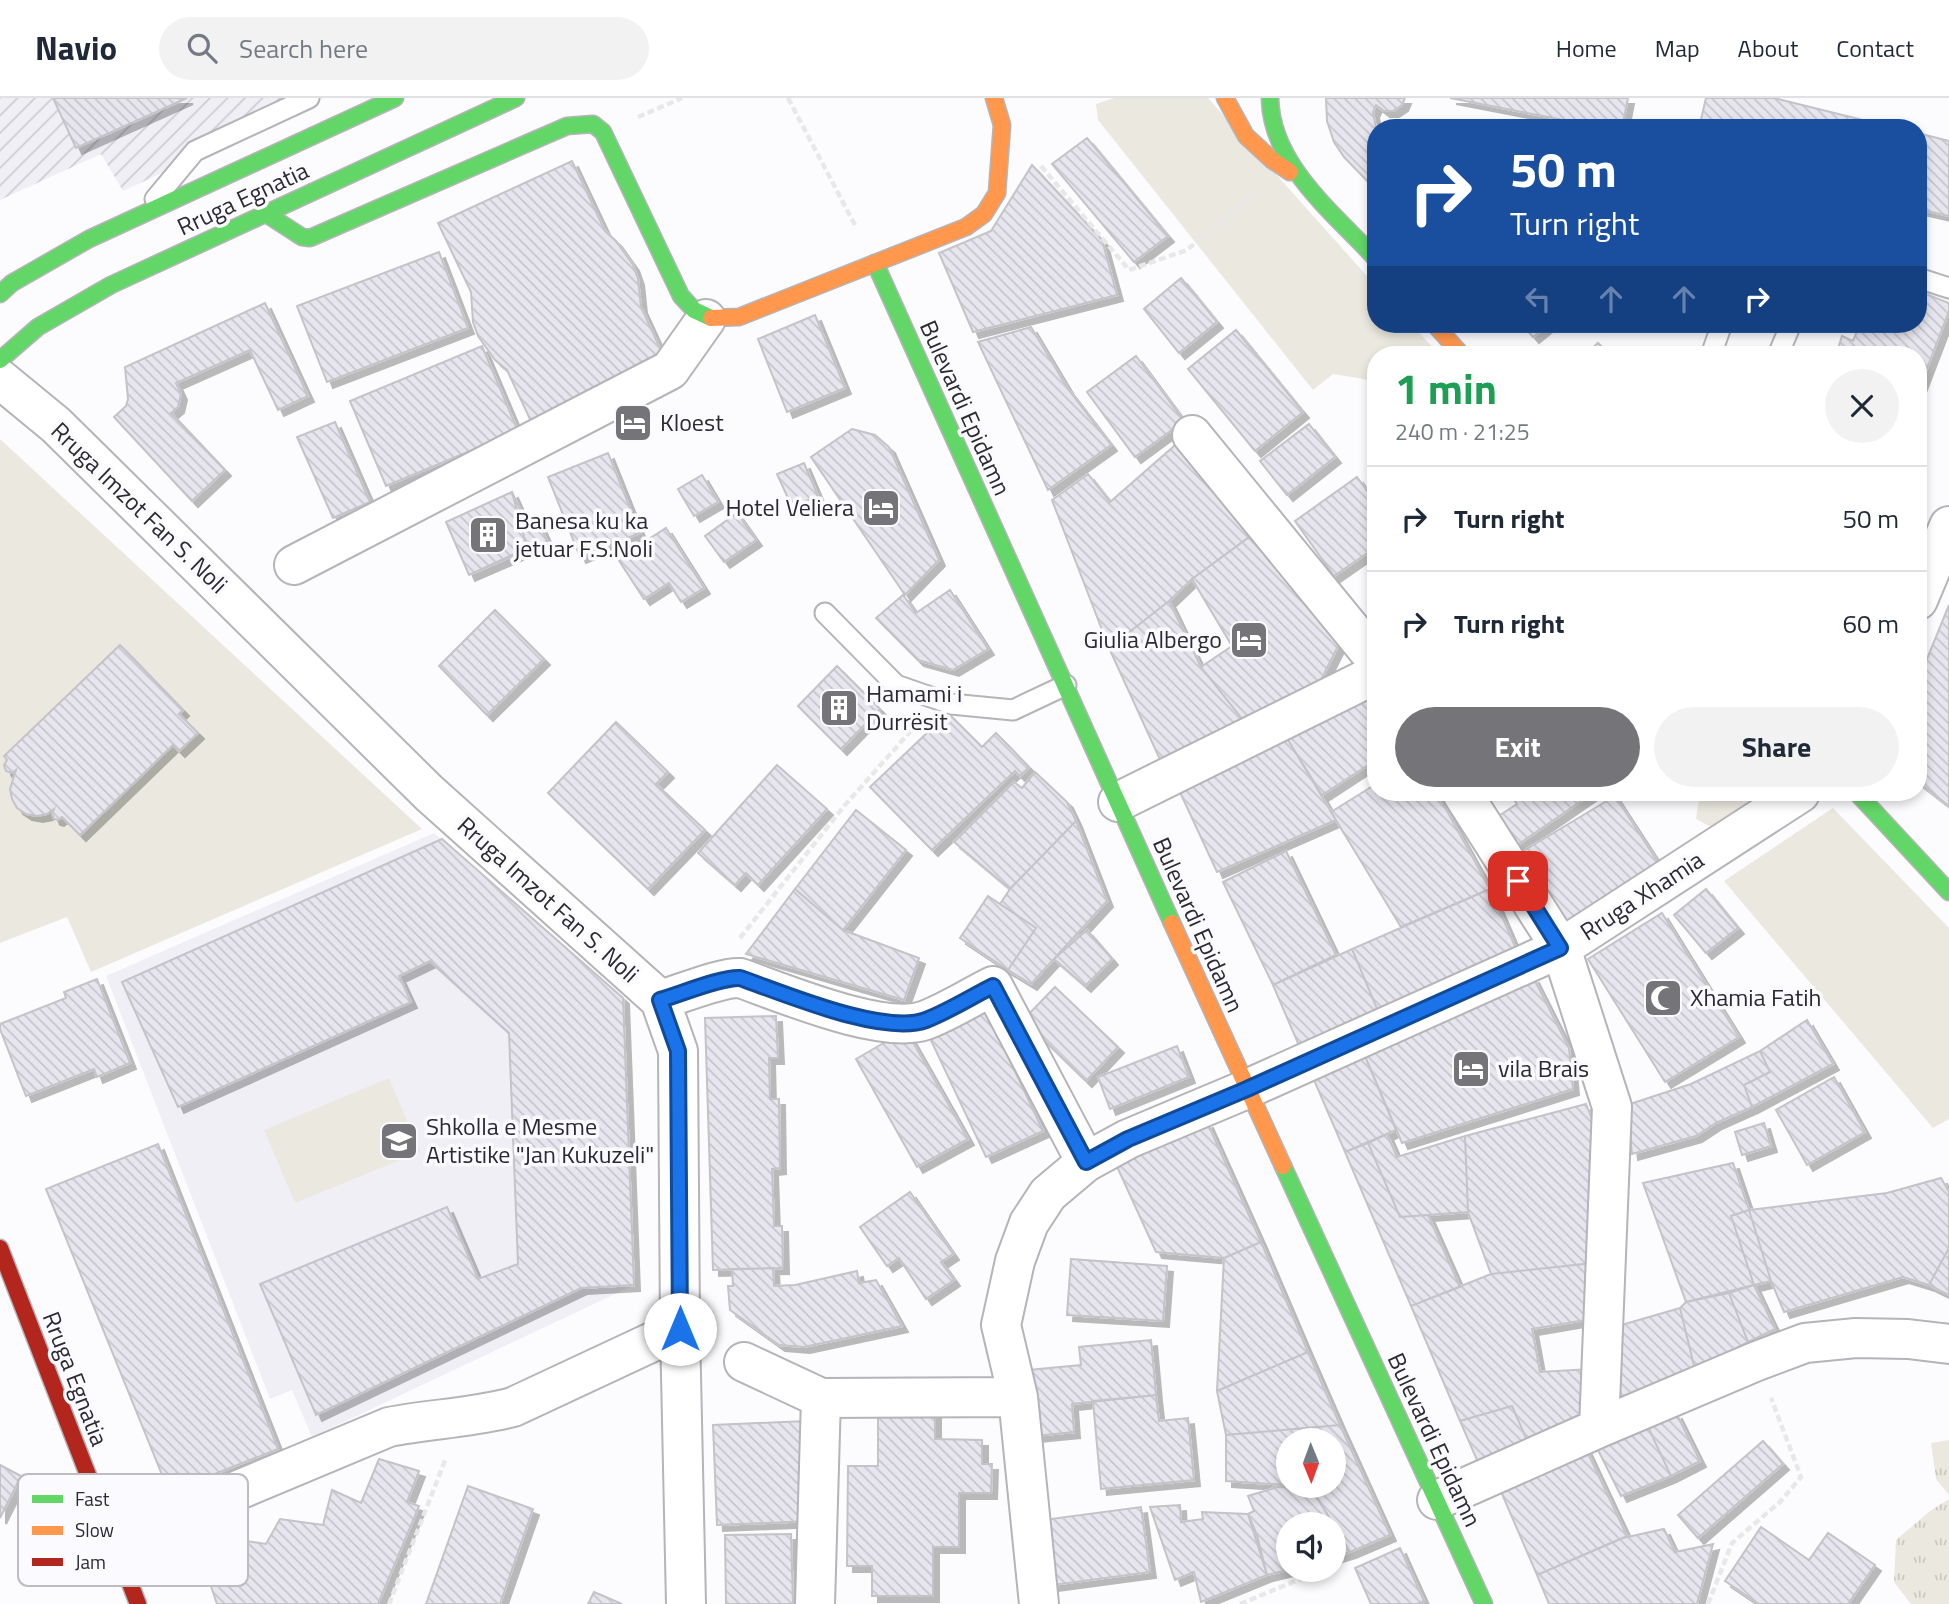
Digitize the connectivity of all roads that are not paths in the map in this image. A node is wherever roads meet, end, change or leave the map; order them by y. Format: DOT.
graph roads {
  1 [pos="309,98"];
  2 [pos="395,98"];
  3 [pos="516,98"];
  4 [pos="994,98"];
  5 [pos="1225,98"];
  6 [pos="1270,98"];
  7 [pos="1316,193"];
  8 [pos="265,213"];
  9 [pos="140,215"];
  10 [pos="1367,249"];
  11 [pos="874,262"];
  12 [pos="1927,281"];
  13 [pos="4,283"];
  14 [pos="1949,288"];
  15 [pos="706,319"];
  16 [pos="1442,333"];
  17 [pos="1454,346"];
  18 [pos="0,360"];
  19 [pos="0,379"];
  20 [pos="1192,435"];
  21 [pos="1949,526"];
  22 [pos="293,565"];
  23 [pos="1927,579"];
  24 [pos="825,613"];
  25 [pos="1367,649"];
  26 [pos="1367,678"];
  27 [pos="1066,685"];
  28 [pos="1467,801"];
  29 [pos="1788,801"];
  30 [pos="1864,801"];
  31 [pos="1118,802"];
  32 [pos="1949,892"];
  33 [pos="1560,948"];
  34 [pos="660,1000"];
  35 [pos="1247,1089"];
  36 [pos="1086,1162"];
  37 [pos="0,1248"];
  38 [pos="680,1329"];
  39 [pos="1949,1344"];
  40 [pos="744,1362"];
  41 [pos="1018,1397"];
  42 [pos="821,1398"];
  43 [pos="1599,1428"];
  44 [pos="88,1474"];
  45 [pos="248,1486"];
  46 [pos="1437,1500"];
  47 [pos="131,1586"];
  48 [pos="138,1604"];
  49 [pos="686,1604"];
  50 [pos="815,1604"];
  51 [pos="1039,1604"];
  52 [pos="1484,1604"];
  1 -- 9 [label="lane"];
  2 -- 9 [label="main road, Rruga Egnatia"];
  3 -- 8 [label="main road, Rruga Egnatia"];
  4 -- 11 [label="main road"];
  5 -- 7 [label="main road"];
  6 -- 7 [label="main road"];
  7 -- 10 [label="main road"];
  8 -- 15 [label="main road"];
  8 -- 18 [label="main road, Rruga Egnatia"];
  9 -- 13 [label="main road, Rruga Egnatia"];
  11 -- 15 [label="main road"];
  11 -- 27 [label="main road, Bulevardi Epidamn"];
  12 -- 14 [label="lane"];
  15 -- 22 [label="street"];
  16 -- 17 [label="main road"];
  19 -- 34 [label="street, Rruga Imzot Fan S. Noli"];
  20 -- 25 [label="street"];
  21 -- 23 [label="street"];
  24 -- 27 [label="lane"];
  26 -- 31 [label="street"];
  27 -- 31 [label="main road, Bulevardi Epidamn"];
  28 -- 33 [label="street"];
  29 -- 33 [label="street, Rruga Xhamia"];
  30 -- 32 [label="main road"];
  31 -- 35 [label="main road, Bulevardi Epidamn"];
  33 -- 35 [label="street, Rruga Xhamia"];
  33 -- 43 [label="street"];
  34 -- 36 [label="street"];
  34 -- 38 [label="street, Rruga Imzot Fan S. Noli"];
  35 -- 36 [label="street, Rruga Xhamia"];
  35 -- 46 [label="main road, Bulevardi Epidamn"];
  36 -- 41 [label="street, Rruga Xhamia"];
  37 -- 44 [label="main road, Rruga Egnatia"];
  38 -- 45 [label="street"];
  38 -- 49 [label="street, Rruga Imzot Fan S. Noli"];
  39 -- 43 [label="street"];
  40 -- 42 [label="street"];
  41 -- 42 [label="street"];
  41 -- 51 [label="street, Rruga Xhamia"];
  42 -- 50 [label="street"];
  43 -- 46 [label="street"];
  46 -- 52 [label="main road, Bulevardi Epidamn"];
  47 -- 48 [label="main road, Rruga Egnatia"];
}
